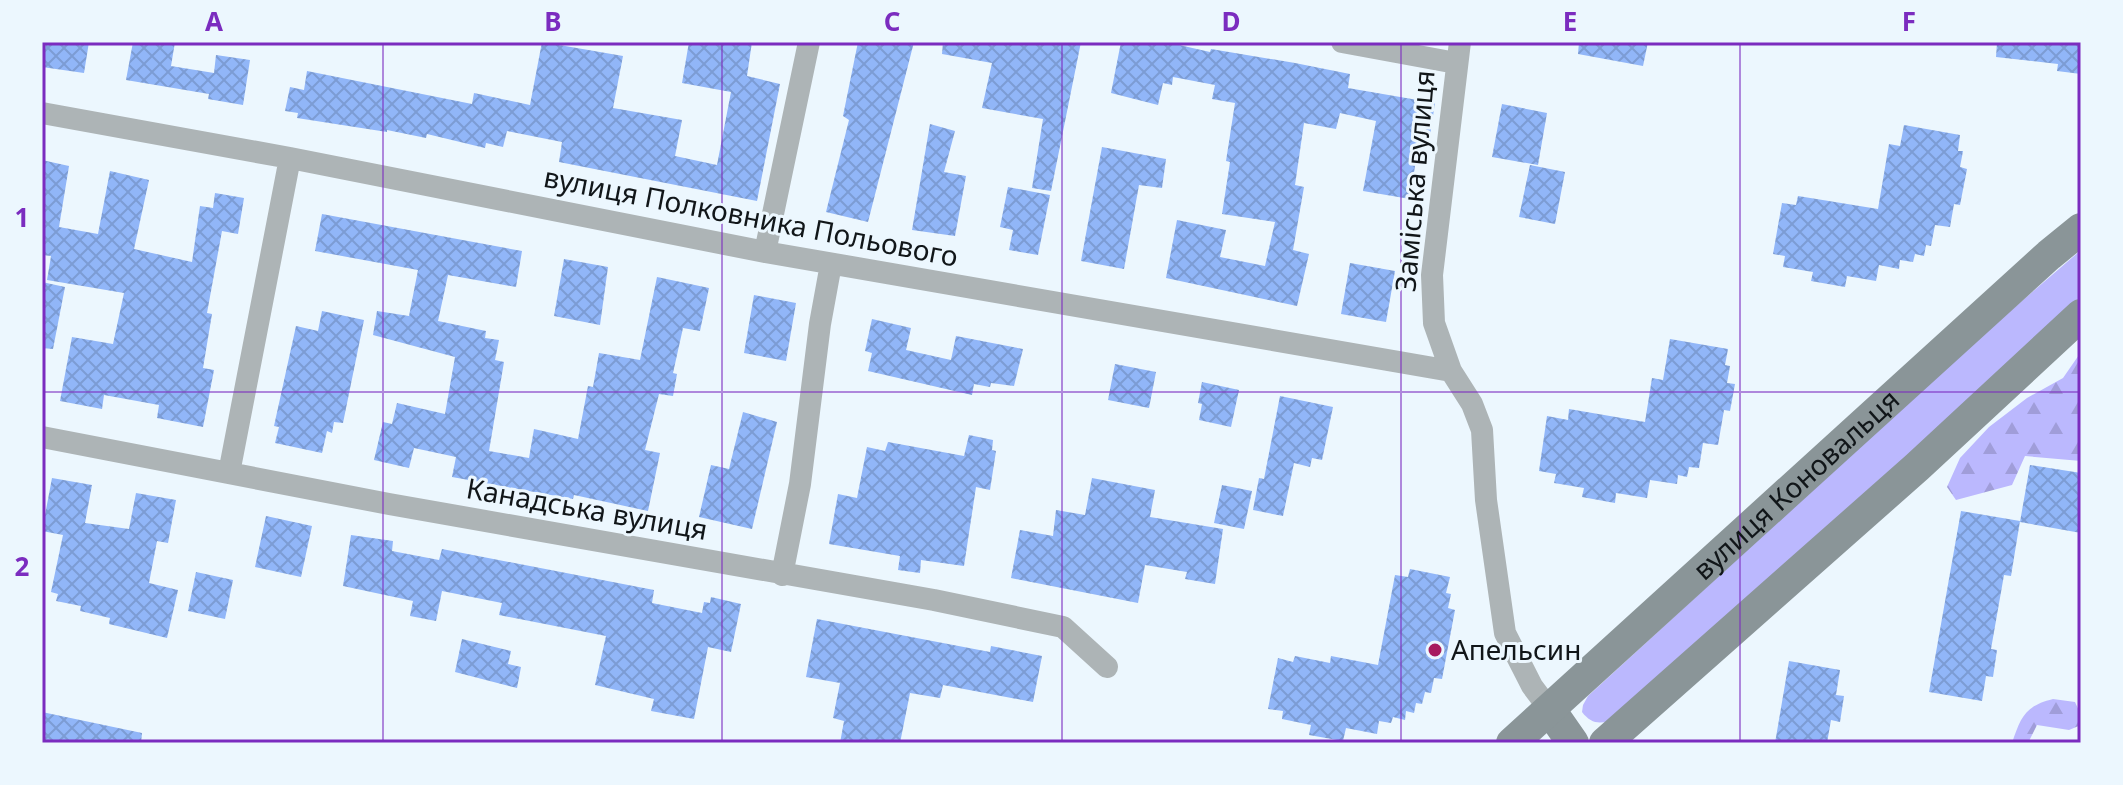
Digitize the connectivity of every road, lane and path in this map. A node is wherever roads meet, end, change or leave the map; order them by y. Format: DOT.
graph roads {
  1 [pos="809,42"];
  2 [pos="1342,42"];
  3 [pos="1458,52"];
  4 [pos="42,113"];
  5 [pos="290,158"];
  6 [pos="2081,229"];
  7 [pos="765,252"];
  8 [pos="831,264"];
  9 [pos="2081,315"];
  10 [pos="1451,371"];
  11 [pos="42,437"];
  12 [pos="229,473"];
  13 [pos="782,575"];
  14 [pos="1107,667"];
  15 [pos="1550,710"];
  16 [pos="1512,743"];
  17 [pos="1573,743"];
  18 [pos="1605,743"];
  1 -- 7 [label="street"];
  2 -- 3 [label="street"];
  3 -- 10 [label="street, Заміська вулиця"];
  4 -- 5 [label="street, вулиця Полковника Польового"];
  5 -- 7 [label="street, вулиця Полковника Польового"];
  5 -- 12 [label="street"];
  6 -- 15 [label="main road, вулиця Коновальця"];
  7 -- 8 [label="street, вулиця Полковника Польового"];
  8 -- 10 [label="street, вулиця Полковника Польового"];
  8 -- 13 [label="street"];
  9 -- 18 [label="main road"];
  10 -- 15 [label="street, Заміська вулиця"];
  11 -- 12 [label="street, Канадська вулиця"];
  12 -- 13 [label="street, Канадська вулиця"];
  13 -- 14 [label="street, Канадська вулиця"];
  15 -- 16 [label="main road, вулиця Коновальця"];
  15 -- 17 [label="main road"];
}
